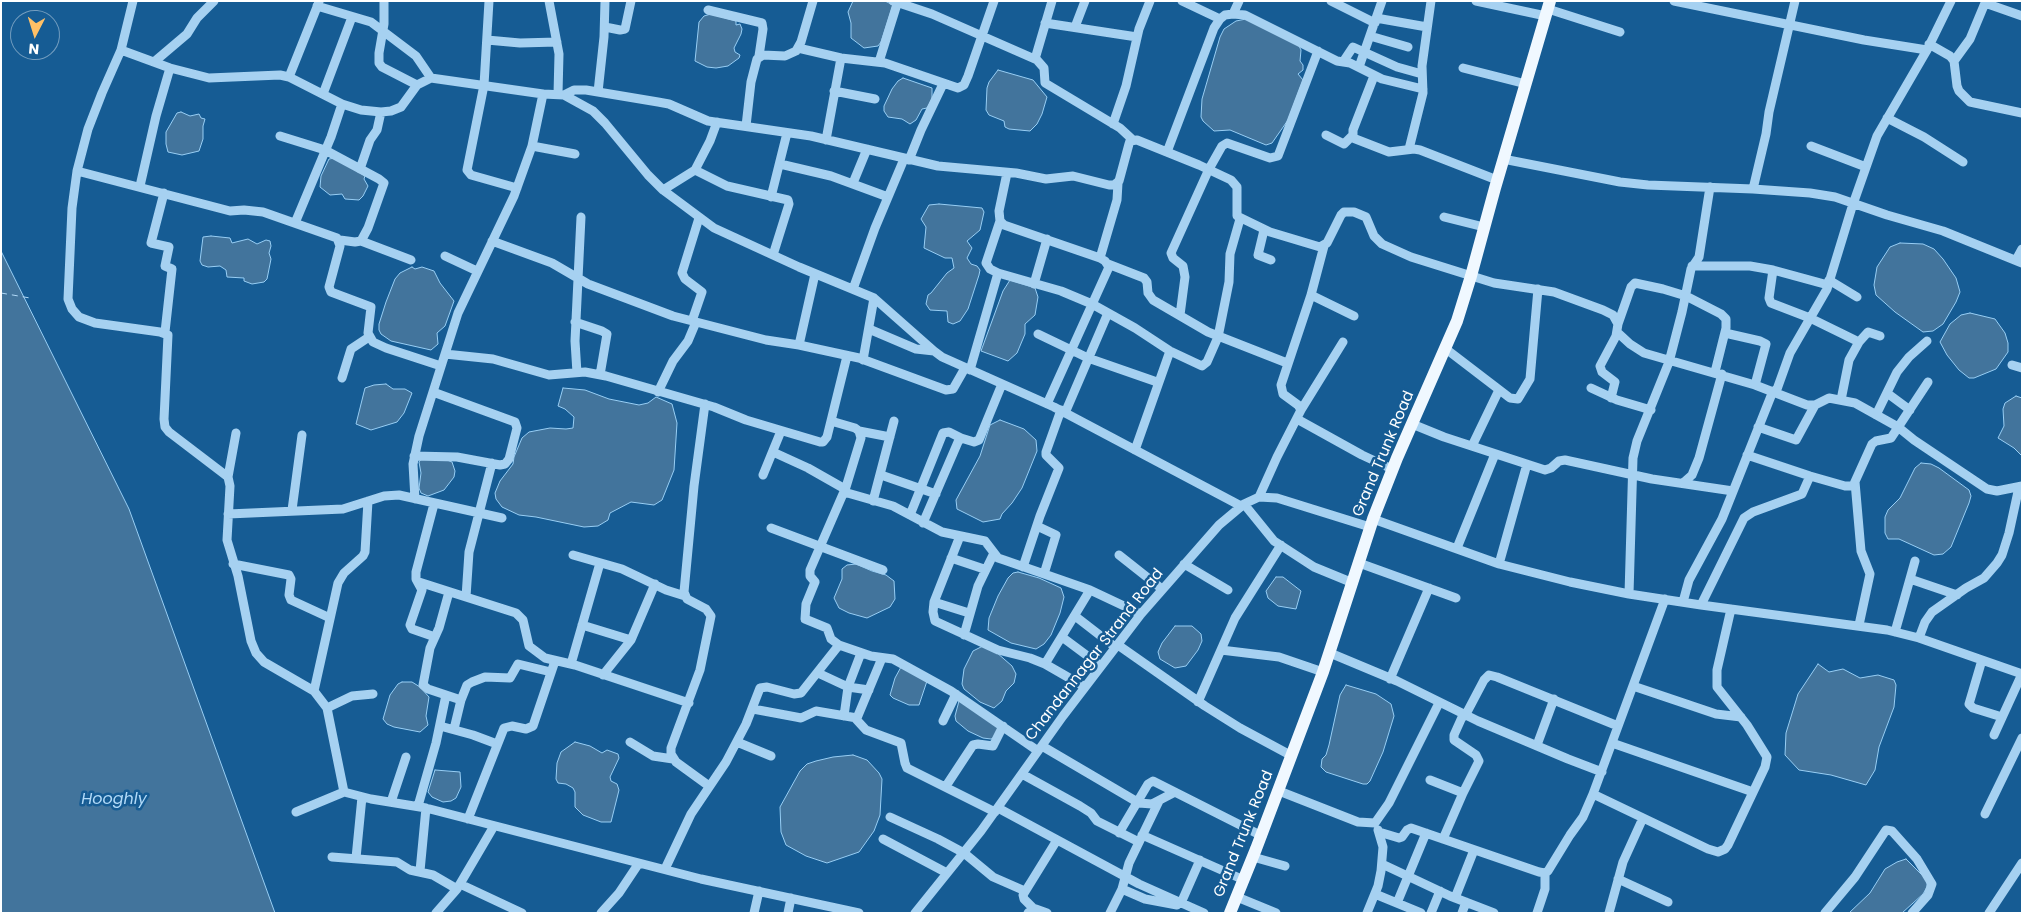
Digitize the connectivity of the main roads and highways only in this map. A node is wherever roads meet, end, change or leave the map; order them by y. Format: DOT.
graph roads {
  1 [pos="1548,9"];
  2 [pos="1230,913"];
  1 -- 2 [label="main road, Grand Trunk Road"];
}
